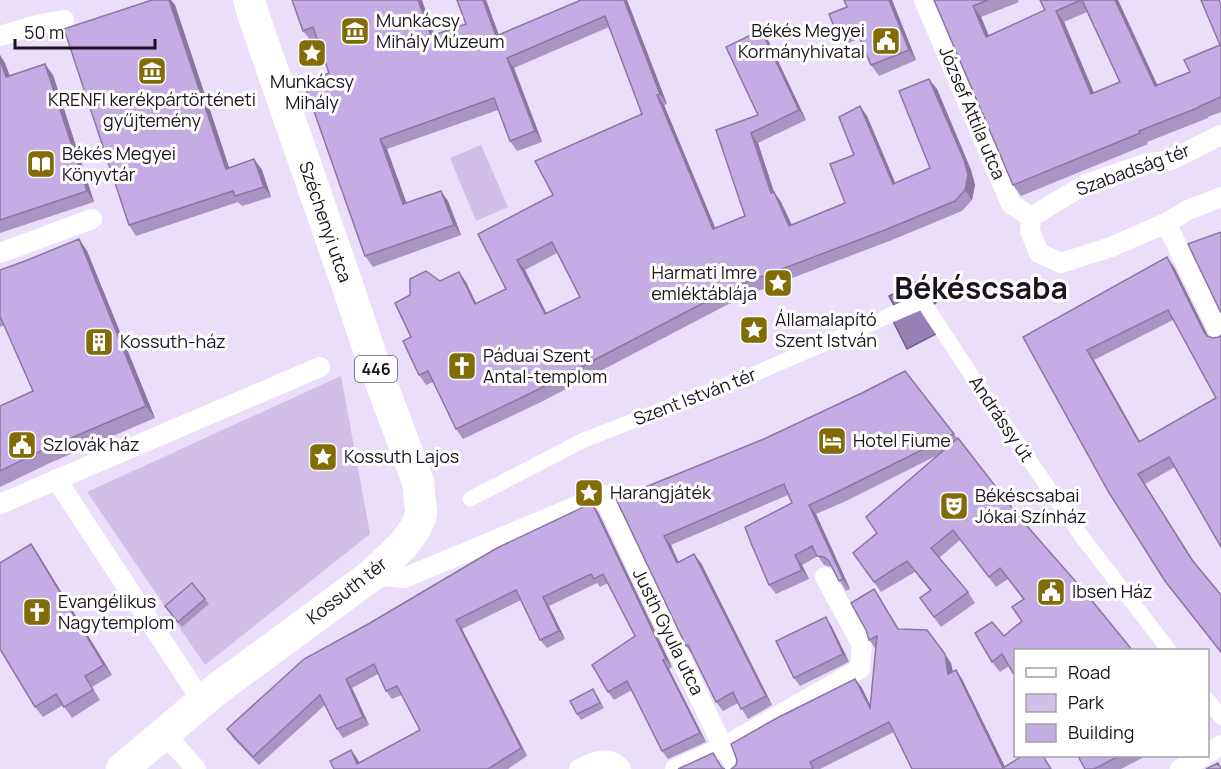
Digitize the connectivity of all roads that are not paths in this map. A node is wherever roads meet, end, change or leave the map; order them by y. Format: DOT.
graph roads {
  1 [pos="249,0"];
  2 [pos="924,0"];
  3 [pos="64,20"];
  4 [pos="0,36"];
  5 [pos="1221,135"];
  6 [pos="1221,196"];
  7 [pos="1031,217"];
  8 [pos="92,219"];
  9 [pos="1166,223"];
  10 [pos="0,253"];
  11 [pos="923,301"];
  12 [pos="1221,336"];
  13 [pos="320,367"];
  14 [pos="404,444"];
  15 [pos="56,479"];
  16 [pos="470,499"];
  17 [pos="0,504"];
  18 [pos="372,575"];
  19 [pos="825,577"];
  20 [pos="1167,649"];
  21 [pos="202,701"];
  22 [pos="1209,701"];
  23 [pos="1221,717"];
  24 [pos="164,733"];
  25 [pos="723,747"];
  26 [pos="1202,757"];
  27 [pos="122,769"];
  28 [pos="196,769"];
  29 [pos="579,769"];
  30 [pos="621,769"];
  31 [pos="675,769"];
  32 [pos="734,769"];
  33 [pos="1180,769"];
  1 -- 14 [label="main road, Széchenyi utca / 446"];
  2 -- 7 [label="street, József Attila utca"];
  3 -- 4 [label="street"];
  5 -- 7 [label="street, Szabadság tér"];
  6 -- 9 [label="street"];
  7 -- 9 [label="street"];
  8 -- 10 [label="street"];
  9 -- 12 [label="street"];
  11 -- 16 [label="street, Szent István tér"];
  11 -- 20 [label="street, Andrássy út"];
  13 -- 15 [label="street"];
  14 -- 18 [label="main road, Kossuth tér / 446"];
  15 -- 17 [label="street"];
  15 -- 21 [label="street"];
  18 -- 21 [label="main road, Kossuth tér / 446"];
  18 -- 25 [label="street, Justh Gyula utca"];
  19 -- 25 [label="street"];
  21 -- 24 [label="main road, Kossuth tér / 446"];
  22 -- 23 [label="street"];
  24 -- 27 [label="main road, 446"];
  24 -- 28 [label="street"];
  25 -- 31 [label="street"];
  25 -- 32 [label="street, Justh Gyula utca"];
  26 -- 33 [label="street"];
  29 -- 30 [label="street"];
}
